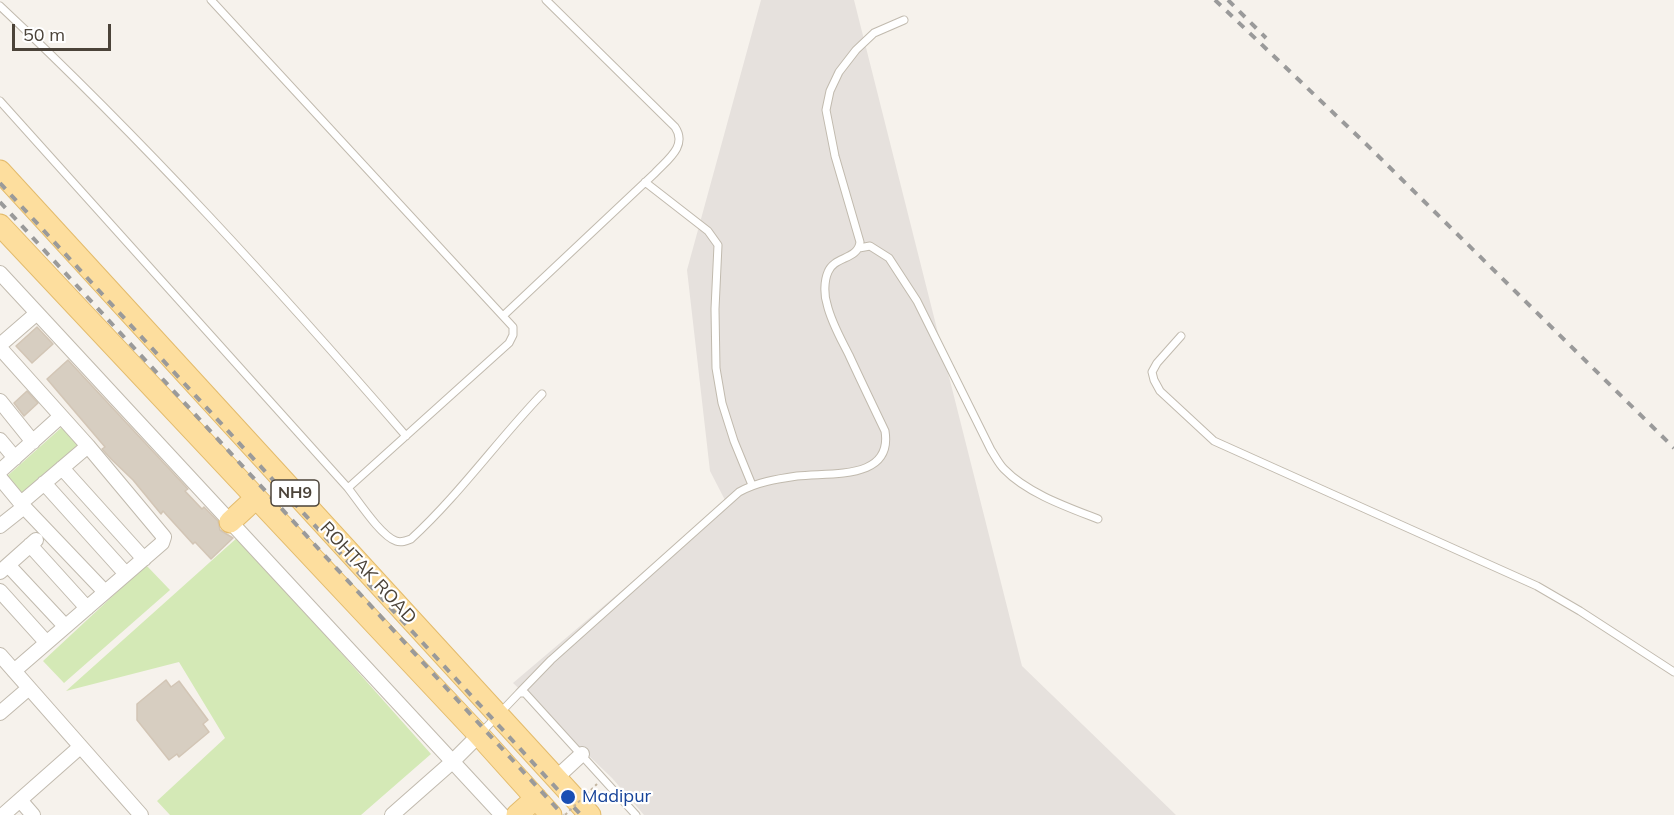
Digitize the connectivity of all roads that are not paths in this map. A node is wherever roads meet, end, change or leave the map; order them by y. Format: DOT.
graph roads {
  1 [pos="211,0"];
  2 [pos="546,0"];
  3 [pos="0,6"];
  4 [pos="904,20"];
  5 [pos="0,101"];
  6 [pos="0,171"];
  7 [pos="645,182"];
  8 [pos="0,225"];
  9 [pos="859,248"];
  10 [pos="0,273"];
  11 [pos="37,313"];
  12 [pos="503,316"];
  13 [pos="1181,336"];
  14 [pos="0,346"];
  15 [pos="542,394"];
  16 [pos="0,401"];
  17 [pos="61,416"];
  18 [pos="406,436"];
  19 [pos="0,440"];
  20 [pos="33,442"];
  21 [pos="88,446"];
  22 [pos="15,458"];
  23 [pos="62,468"];
  24 [pos="0,471"];
  25 [pos="0,478"];
  26 [pos="44,483"];
  27 [pos="752,485"];
  28 [pos="348,488"];
  29 [pos="256,498"];
  30 [pos="23,505"];
  31 [pos="1098,519"];
  32 [pos="1,522"];
  33 [pos="230,522"];
  34 [pos="46,530"];
  35 [pos="30,544"];
  36 [pos="144,559"];
  37 [pos="4,568"];
  38 [pos="126,574"];
  39 [pos="0,591"];
  40 [pos="105,592"];
  41 [pos="87,608"];
  42 [pos="65,627"];
  43 [pos="46,642"];
  44 [pos="0,655"];
  45 [pos="14,671"];
  46 [pos="1674,672"];
  47 [pos="29,688"];
  48 [pos="519,693"];
  49 [pos="0,713"];
  50 [pos="499,716"];
  51 [pos="478,735"];
  52 [pos="80,747"];
  53 [pos="582,754"];
  54 [pos="451,763"];
  55 [pos="556,778"];
  56 [pos="536,798"];
  57 [pos="20,800"];
  58 [pos="3,815"];
  59 [pos="33,815"];
  60 [pos="141,815"];
  61 [pos="392,815"];
  62 [pos="502,815"];
  63 [pos="517,815"];
  64 [pos="551,815"];
  65 [pos="590,815"];
  66 [pos="636,815"];
  1 -- 12 [label="lane"];
  2 -- 7 [label="lane"];
  3 -- 18 [label="lane"];
  4 -- 9 [label="lane"];
  5 -- 28 [label="lane"];
  6 -- 50 [label="main road, ROHTAK ROAD / NH9"];
  7 -- 12 [label="lane"];
  7 -- 27 [label="lane"];
  8 -- 29 [label="main road, ROHTAK ROAD / NH9"];
  9 -- 27 [label="lane"];
  9 -- 31 [label="lane"];
  10 -- 11 [label="street"];
  11 -- 14 [label="street"];
  11 -- 33 [label="street"];
  12 -- 18 [label="lane"];
  13 -- 46 [label="lane"];
  14 -- 17 [label="street"];
  15 -- 28 [label="lane"];
  16 -- 20 [label="street"];
  17 -- 20 [label="street"];
  17 -- 21 [label="street"];
  18 -- 28 [label="lane"];
  19 -- 22 [label="street"];
  20 -- 22 [label="street"];
  21 -- 23 [label="street"];
  21 -- 36 [label="street"];
  22 -- 24 [label="street"];
  23 -- 26 [label="street"];
  23 -- 36 [label="street"];
  25 -- 30 [label="street"];
  26 -- 30 [label="street"];
  26 -- 38 [label="street"];
  27 -- 48 [label="lane"];
  29 -- 33 [label="main road"];
  29 -- 51 [label="main road, ROHTAK ROAD / NH9"];
  30 -- 32 [label="street"];
  30 -- 34 [label="street"];
  33 -- 54 [label="street"];
  34 -- 35 [label="street"];
  34 -- 40 [label="street"];
  35 -- 37 [label="street"];
  35 -- 41 [label="street"];
  36 -- 38 [label="street"];
  37 -- 42 [label="street"];
  38 -- 40 [label="street"];
  39 -- 43 [label="street"];
  40 -- 41 [label="street"];
  41 -- 42 [label="street"];
  42 -- 43 [label="street"];
  43 -- 45 [label="street"];
  44 -- 45 [label="street"];
  45 -- 47 [label="street"];
  47 -- 49 [label="street"];
  47 -- 52 [label="street"];
  48 -- 50 [label="lane"];
  48 -- 53 [label="lane"];
  50 -- 51 [label="lane"];
  50 -- 55 [label="main road, ROHTAK ROAD / NH9"];
  51 -- 54 [label="street"];
  51 -- 56 [label="main road, ROHTAK ROAD / NH9"];
  52 -- 57 [label="street"];
  52 -- 60 [label="street"];
  53 -- 55 [label="street"];
  53 -- 66 [label="lane"];
  54 -- 61 [label="street"];
  54 -- 62 [label="street"];
  55 -- 65 [label="main road, ROHTAK ROAD / NH9"];
  56 -- 63 [label="main road"];
  56 -- 64 [label="main road, ROHTAK ROAD / NH9"];
  57 -- 58 [label="street"];
  57 -- 59 [label="street"];
}
